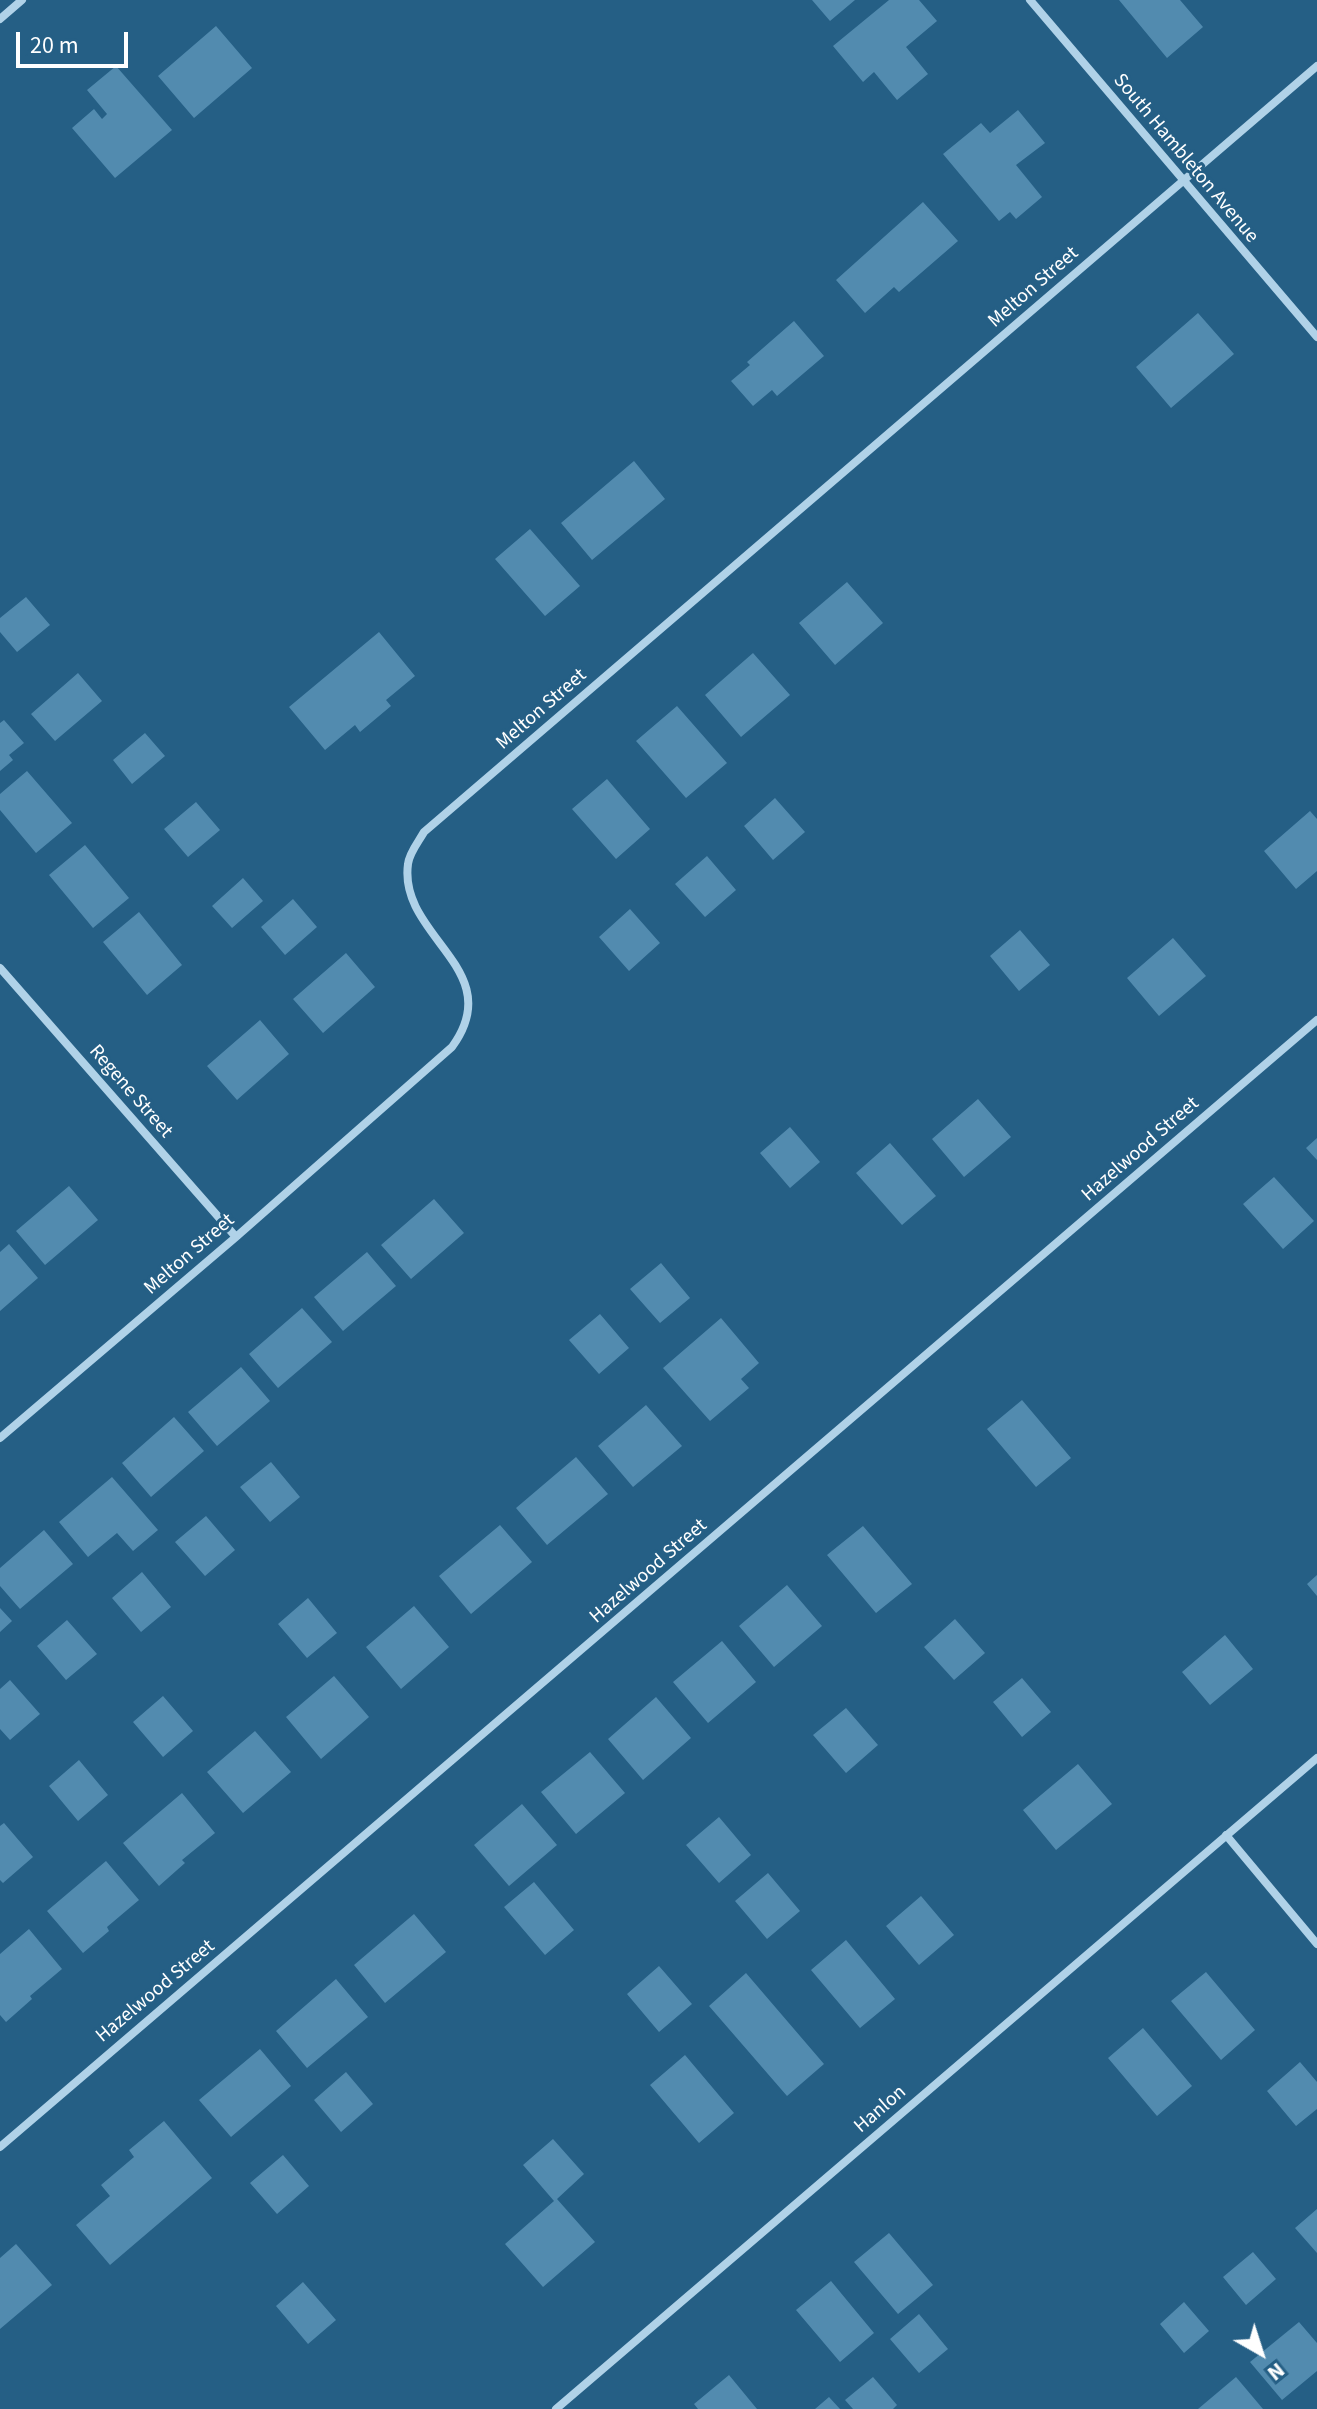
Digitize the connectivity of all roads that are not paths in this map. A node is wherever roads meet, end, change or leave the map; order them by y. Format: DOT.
graph roads {
  1 [pos="22,0"];
  2 [pos="1030,0"];
  3 [pos="0,19"];
  4 [pos="1317,66"];
  5 [pos="1183,181"];
  6 [pos="1317,337"];
  7 [pos="0,968"];
  8 [pos="1317,1020"];
  9 [pos="236,1237"];
  10 [pos="0,1438"];
  11 [pos="1317,1758"];
  12 [pos="1226,1835"];
  13 [pos="1317,1944"];
  14 [pos="0,2147"];
  15 [pos="556,2409"];
  1 -- 3 [label="street"];
  2 -- 5 [label="street, South Hambleton Avenue"];
  4 -- 5 [label="street, Melton Street"];
  5 -- 6 [label="street, South Hambleton Avenue"];
  5 -- 9 [label="street, Melton Street"];
  7 -- 9 [label="street, Regene Street"];
  8 -- 14 [label="street, Hazelwood Street"];
  9 -- 10 [label="street, Melton Street"];
  11 -- 12 [label="street, Hanlon"];
  12 -- 13 [label="street"];
  12 -- 15 [label="street, Hanlon"];
}
